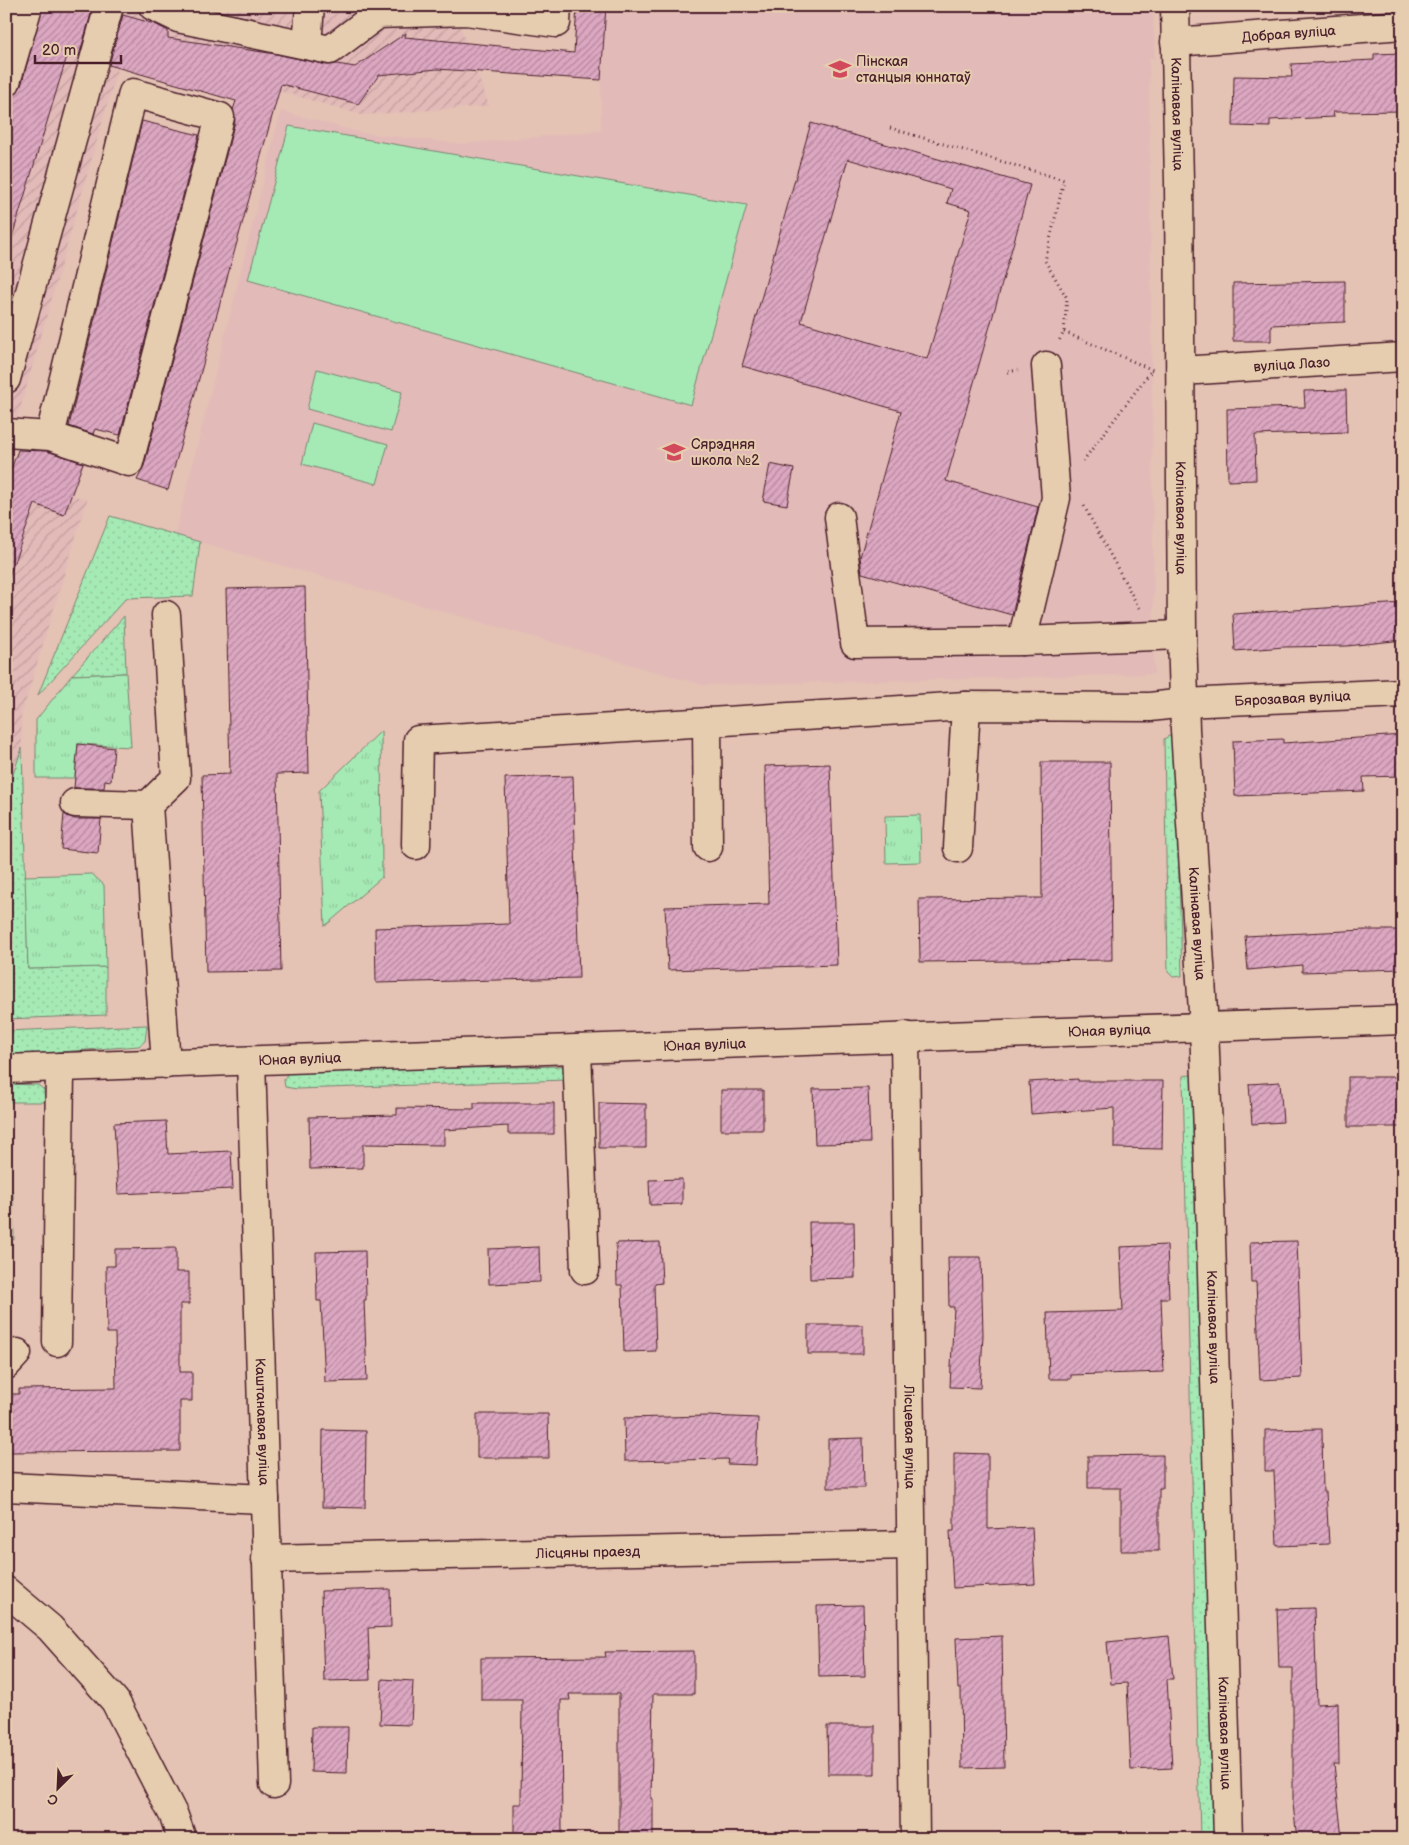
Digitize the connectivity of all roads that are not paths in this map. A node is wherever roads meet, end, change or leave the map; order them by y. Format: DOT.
graph roads {
  1 [pos="28,6"];
  2 [pos="109,6"];
  3 [pos="153,6"];
  4 [pos="310,6"];
  5 [pos="557,6"];
  6 [pos="1175,6"];
  7 [pos="466,9"];
  8 [pos="378,10"];
  9 [pos="219,16"];
  10 [pos="1403,25"];
  11 [pos="1175,42"];
  12 [pos="307,45"];
  13 [pos="6,82"];
  14 [pos="1403,357"];
  15 [pos="1046,366"];
  16 [pos="1171,370"];
  17 [pos="6,379"];
  18 [pos="6,434"];
  19 [pos="50,436"];
  20 [pos="838,517"];
  21 [pos="166,615"];
  22 [pos="1182,635"];
  23 [pos="1022,642"];
  24 [pos="1403,693"];
  25 [pos="1184,703"];
  26 [pos="966,706"];
  27 [pos="707,722"];
  28 [pos="75,803"];
  29 [pos="148,805"];
  30 [pos="416,846"];
  31 [pos="708,847"];
  32 [pos="958,848"];
  33 [pos="1403,1020"];
  34 [pos="1204,1027"];
  35 [pos="904,1036"];
  36 [pos="577,1049"];
  37 [pos="251,1061"];
  38 [pos="166,1064"];
  39 [pos="60,1067"];
  40 [pos="6,1069"];
  41 [pos="585,1270"];
  42 [pos="57,1342"];
  43 [pos="6,1487"];
  44 [pos="265,1499"];
  45 [pos="911,1545"];
  46 [pos="266,1559"];
  47 [pos="6,1590"];
  48 [pos="274,1784"];
  49 [pos="182,1839"];
  50 [pos="915,1839"];
  51 [pos="1228,1839"];
  1 -- 13 [label="street"];
  2 -- 17 [label="street"];
  3 -- 9 [label="street"];
  4 -- 12 [label="street"];
  5 -- 7 [label="street"];
  6 -- 11 [label="street, Калінавая вуліца"];
  7 -- 8 [label="street"];
  8 -- 12 [label="street"];
  9 -- 12 [label="street"];
  10 -- 11 [label="street, Добрая вуліца"];
  11 -- 16 [label="street, Калінавая вуліца"];
  14 -- 16 [label="street, вуліца Лазо"];
  15 -- 23 [label="street"];
  16 -- 22 [label="street, Калінавая вуліца"];
  18 -- 19 [label="street"];
  19 -- 19 [label="street"];
  20 -- 23 [label="street"];
  21 -- 29 [label="street"];
  22 -- 23 [label="street"];
  22 -- 25 [label="street, Калінавая вуліца"];
  24 -- 25 [label="street, Бярозавая вуліца"];
  25 -- 26 [label="street, Бярозавая вуліца"];
  25 -- 34 [label="street, Калінавая вуліца"];
  26 -- 27 [label="street, Бярозавая вуліца"];
  26 -- 32 [label="street"];
  27 -- 30 [label="street, Бярозавая вуліца"];
  27 -- 31 [label="street"];
  28 -- 29 [label="street"];
  29 -- 38 [label="street"];
  33 -- 34 [label="street, Юная вуліца"];
  34 -- 35 [label="street, Юная вуліца"];
  34 -- 51 [label="street, Калінавая вуліца"];
  35 -- 36 [label="street, Юная вуліца"];
  35 -- 45 [label="street, Лісцевая вуліца"];
  36 -- 37 [label="street, Юная вуліца"];
  36 -- 41 [label="street"];
  37 -- 38 [label="street, Юная вуліца"];
  37 -- 44 [label="street, Каштанавая вуліца"];
  38 -- 39 [label="street, Юная вуліца"];
  39 -- 40 [label="street, Юная вуліца"];
  39 -- 42 [label="street"];
  43 -- 44 [label="street"];
  44 -- 46 [label="street, Каштанавая вуліца"];
  45 -- 46 [label="street, Лісцяны праезд"];
  45 -- 50 [label="street, Лісцевая вуліца"];
  46 -- 48 [label="street, Каштанавая вуліца"];
  47 -- 49 [label="street"];
}
